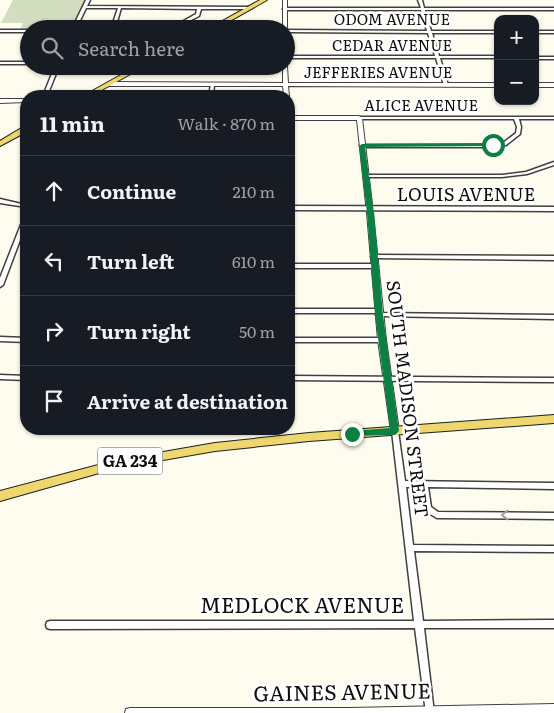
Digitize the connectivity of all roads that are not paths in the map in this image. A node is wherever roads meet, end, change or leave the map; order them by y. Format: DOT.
graph roads {
  1 [pos="88,0"];
  2 [pos="154,0"];
  3 [pos="264,0"];
  4 [pos="285,0"];
  5 [pos="420,0"];
  6 [pos="85,7"];
  7 [pos="120,7"];
  8 [pos="153,7"];
  9 [pos="199,7"];
  10 [pos="249,8"];
  11 [pos="285,9"];
  12 [pos="423,9"];
  13 [pos="554,9"];
  14 [pos="78,20"];
  15 [pos="116,20"];
  16 [pos="188,20"];
  17 [pos="227,20"];
  18 [pos="286,20"];
  19 [pos="295,30"];
  20 [pos="0,31"];
  21 [pos="20,31"];
  22 [pos="430,32"];
  23 [pos="494,32"];
  24 [pos="539,32"];
  25 [pos="554,32"];
  26 [pos="295,57"];
  27 [pos="437,57"];
  28 [pos="494,58"];
  29 [pos="539,58"];
  30 [pos="554,58"];
  31 [pos="0,63"];
  32 [pos="20,63"];
  33 [pos="53,75"];
  34 [pos="126,75"];
  35 [pos="285,75"];
  36 [pos="109,84"];
  37 [pos="212,85"];
  38 [pos="285,85"];
  39 [pos="446,85"];
  40 [pos="494,85"];
  41 [pos="539,85"];
  42 [pos="554,85"];
  43 [pos="47,90"];
  44 [pos="98,90"];
  45 [pos="212,90"];
  46 [pos="285,90"];
  47 [pos="0,101"];
  48 [pos="20,101"];
  49 [pos="295,118"];
  50 [pos="358,118"];
  51 [pos="516,118"];
  52 [pos="554,118"];
  53 [pos="20,133"];
  54 [pos="0,144"];
  55 [pos="362,146"];
  56 [pos="554,163"];
  57 [pos="366,176"];
  58 [pos="0,200"];
  59 [pos="20,205"];
  60 [pos="295,208"];
  61 [pos="370,209"];
  62 [pos="554,209"];
  63 [pos="20,233"];
  64 [pos="374,256"];
  65 [pos="554,258"];
  66 [pos="295,266"];
  67 [pos="375,266"];
  68 [pos="0,285"];
  69 [pos="295,311"];
  70 [pos="379,313"];
  71 [pos="554,317"];
  72 [pos="0,340"];
  73 [pos="20,340"];
  74 [pos="295,340"];
  75 [pos="382,340"];
  76 [pos="0,378"];
  77 [pos="20,378"];
  78 [pos="295,378"];
  79 [pos="388,379"];
  80 [pos="554,380"];
  81 [pos="554,419"];
  82 [pos="395,431"];
  83 [pos="402,484"];
  84 [pos="424,485"];
  85 [pos="554,486"];
  86 [pos="0,496"];
  87 [pos="554,516"];
  88 [pos="409,548"];
  89 [pos="554,550"];
  90 [pos="419,623"];
  91 [pos="554,624"];
  92 [pos="50,625"];
  93 [pos="554,709"];
  94 [pos="430,712"];
  95 [pos="130,713"];
  1 -- 6 [label="street"];
  2 -- 8 [label="street"];
  3 -- 10 [label="main road"];
  4 -- 11 [label="street"];
  5 -- 12 [label="street"];
  6 -- 7 [label="street"];
  6 -- 14 [label="street"];
  7 -- 8 [label="street"];
  7 -- 15 [label="street"];
  8 -- 9 [label="street"];
  9 -- 10 [label="street"];
  9 -- 16 [label="street"];
  10 -- 17 [label="main road"];
  11 -- 12 [label="street"];
  11 -- 18 [label="street"];
  12 -- 13 [label="street"];
  12 -- 22 [label="street"];
  19 -- 22 [label="street, ODOM AVENUE"];
  20 -- 21 [label="street"];
  22 -- 23 [label="street, ODOM AVENUE"];
  22 -- 27 [label="street"];
  24 -- 25 [label="street"];
  26 -- 27 [label="street, CEDAR AVENUE"];
  27 -- 28 [label="street, CEDAR AVENUE"];
  27 -- 39 [label="street"];
  29 -- 30 [label="street"];
  31 -- 32 [label="street"];
  33 -- 43 [label="street"];
  34 -- 36 [label="main road"];
  35 -- 38 [label="street"];
  36 -- 37 [label="street, JEFFERIES AVENUE"];
  36 -- 44 [label="main road"];
  37 -- 38 [label="street, JEFFERIES AVENUE"];
  37 -- 45 [label="street"];
  38 -- 39 [label="street, JEFFERIES AVENUE"];
  38 -- 46 [label="street"];
  39 -- 40 [label="street, JEFFERIES AVENUE"];
  41 -- 42 [label="street"];
  47 -- 48 [label="street"];
  49 -- 50 [label="street, ALICE AVENUE"];
  50 -- 51 [label="street, ALICE AVENUE"];
  50 -- 55 [label="street, SOUTH MADISON STREET"];
  51 -- 52 [label="street, ALICE AVENUE"];
  51 -- 55 [label="street"];
  53 -- 54 [label="main road"];
  55 -- 57 [label="street, SOUTH MADISON STREET"];
  56 -- 57 [label="street"];
  57 -- 61 [label="street, SOUTH MADISON STREET"];
  58 -- 59 [label="street"];
  60 -- 61 [label="street, LOUIS AVENUE"];
  61 -- 62 [label="street, LOUIS AVENUE"];
  61 -- 64 [label="street, SOUTH MADISON STREET"];
  63 -- 68 [label="street"];
  64 -- 65 [label="street"];
  64 -- 67 [label="street, SOUTH MADISON STREET"];
  66 -- 67 [label="street"];
  67 -- 70 [label="street, SOUTH MADISON STREET"];
  69 -- 70 [label="street"];
  70 -- 71 [label="street"];
  70 -- 75 [label="street, SOUTH MADISON STREET"];
  72 -- 73 [label="street"];
  74 -- 75 [label="street"];
  75 -- 79 [label="street, SOUTH MADISON STREET"];
  76 -- 77 [label="street"];
  78 -- 79 [label="street"];
  79 -- 80 [label="street"];
  79 -- 82 [label="street, SOUTH MADISON STREET"];
  81 -- 82 [label="main road, GA 234"];
  82 -- 83 [label="street, SOUTH MADISON STREET"];
  82 -- 86 [label="main road, GA 234"];
  83 -- 84 [label="street"];
  83 -- 88 [label="street, SOUTH MADISON STREET"];
  84 -- 85 [label="street"];
  87 -- 84 [label="street, one-way"];
  88 -- 89 [label="street"];
  88 -- 90 [label="street, SOUTH MADISON STREET"];
  90 -- 91 [label="street, MEDLOCK AVENUE"];
  90 -- 92 [label="street, MEDLOCK AVENUE"];
  90 -- 94 [label="street, SOUTH MADISON STREET"];
  93 -- 94 [label="street, GAINES AVENUE"];
  94 -- 95 [label="street, GAINES AVENUE"];
}
